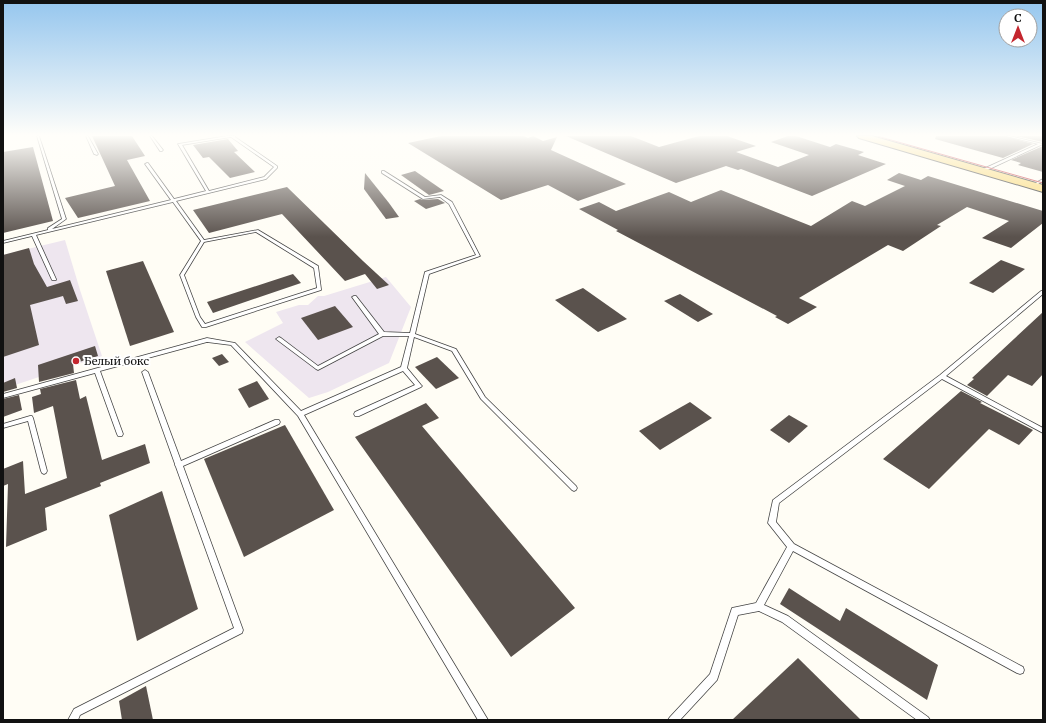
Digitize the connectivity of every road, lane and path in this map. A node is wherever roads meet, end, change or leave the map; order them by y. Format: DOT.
graph roads {
  1 [pos="49,170"];
  2 [pos="151,170"];
  3 [pos="195,170"];
  4 [pos="273,170"];
  5 [pos="978,170"];
  6 [pos="985,170"];
  7 [pos="982,171"];
  8 [pos="383,172"];
  9 [pos="1043,180"];
  10 [pos="1032,186"];
  11 [pos="1043,189"];
  12 [pos="208,192"];
  13 [pos="172,200"];
  14 [pos="46,231"];
  15 [pos="33,234"];
  16 [pos="203,241"];
  17 [pos="3,242"];
  18 [pos="54,279"];
  19 [pos="1043,292"];
  20 [pos="354,297"];
  21 [pos="382,334"];
  22 [pos="412,335"];
  23 [pos="279,339"];
  24 [pos="404,368"];
  25 [pos="97,370"];
  26 [pos="145,372"];
  27 [pos="942,376"];
  28 [pos="3,396"];
  29 [pos="300,414"];
  30 [pos="357,414"];
  31 [pos="277,422"];
  32 [pos="3,426"];
  33 [pos="1043,432"];
  34 [pos="120,434"];
  35 [pos="178,465"];
  36 [pos="44,471"];
  37 [pos="574,488"];
  38 [pos="791,546"];
  39 [pos="759,607"];
  40 [pos="1020,670"];
  41 [pos="73,720"];
  42 [pos="483,720"];
  43 [pos="673,720"];
  44 [pos="925,720"];
  1 -- 14 [label="lane"];
  2 -- 13 [label="lane"];
  3 -- 12 [label="lane"];
  4 -- 12 [label="lane"];
  5 -- 7 [label="main road"];
  6 -- 7 [label="lane"];
  7 -- 10 [label="main road"];
  8 -- 22 [label="lane"];
  9 -- 10 [label="lane"];
  10 -- 11 [label="main road"];
  12 -- 13 [label="lane"];
  13 -- 14 [label="lane"];
  13 -- 16 [label="lane"];
  14 -- 15 [label="lane"];
  15 -- 17 [label="lane"];
  15 -- 18 [label="lane"];
  16 -- 16 [label="lane"];
  19 -- 27 [label="lane"];
  20 -- 21 [label="lane"];
  21 -- 22 [label="lane"];
  21 -- 23 [label="lane"];
  22 -- 24 [label="lane"];
  22 -- 37 [label="lane"];
  24 -- 29 [label="lane"];
  24 -- 30 [label="lane"];
  25 -- 28 [label="lane"];
  25 -- 29 [label="lane"];
  25 -- 34 [label="lane"];
  26 -- 35 [label="lane"];
  27 -- 33 [label="lane"];
  27 -- 38 [label="lane"];
  29 -- 42 [label="lane"];
  31 -- 35 [label="lane"];
  32 -- 36 [label="lane"];
  35 -- 41 [label="lane"];
  38 -- 39 [label="lane"];
  38 -- 40 [label="lane"];
  39 -- 43 [label="lane"];
  39 -- 44 [label="lane"];
}
